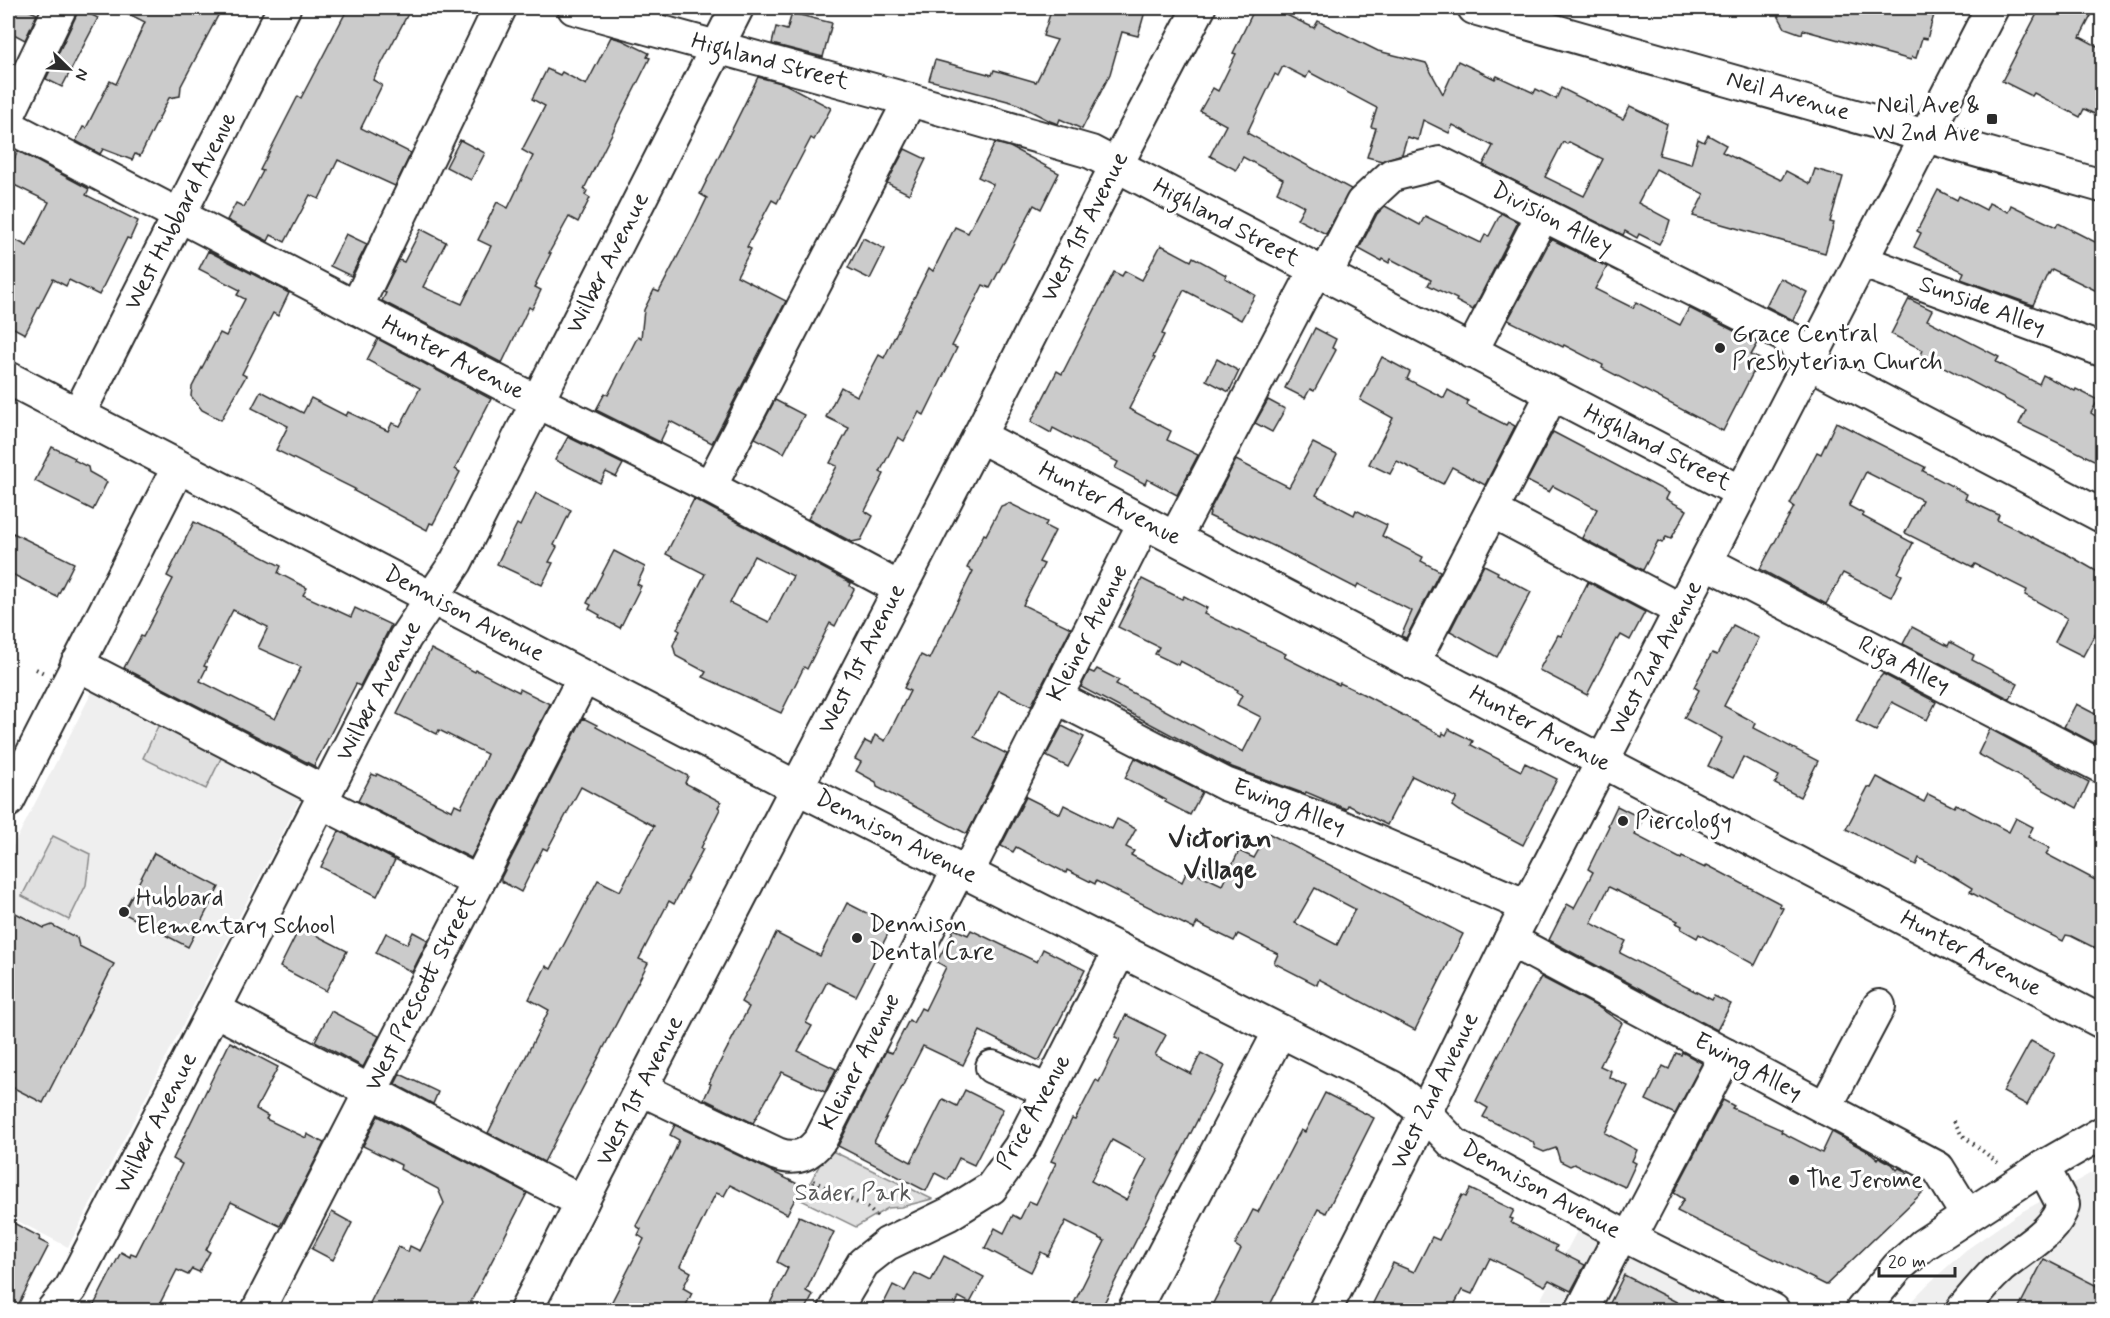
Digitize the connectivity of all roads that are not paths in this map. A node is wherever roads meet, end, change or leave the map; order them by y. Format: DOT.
graph roads {
  1 [pos="60,8"];
  2 [pos="284,8"];
  3 [pos="500,8"];
  4 [pos="574,8"];
  5 [pos="737,8"];
  6 [pos="1199,8"];
  7 [pos="1474,8"];
  8 [pos="1992,8"];
  9 [pos="717,47"];
  10 [pos="910,100"];
  11 [pos="8,116"];
  12 [pos="8,126"];
  13 [pos="1926,135"];
  14 [pos="1117,164"];
  15 [pos="2103,186"];
  16 [pos="1543,214"];
  17 [pos="179,216"];
  18 [pos="1861,261"];
  19 [pos="1320,273"];
  20 [pos="356,308"];
  21 [pos="2103,350"];
  22 [pos="1471,352"];
  23 [pos="1808,363"];
  24 [pos="8,378"];
  25 [pos="1552,394"];
  26 [pos="538,402"];
  27 [pos="78,415"];
  28 [pos="979,436"];
  29 [pos="178,468"];
  30 [pos="710,487"];
  31 [pos="1741,492"];
  32 [pos="1492,511"];
  33 [pos="2103,516"];
  34 [pos="1144,522"];
  35 [pos="1175,538"];
  36 [pos="1706,562"];
  37 [pos="899,588"];
  38 [pos="432,597"];
  39 [pos="1680,610"];
  40 [pos="1413,663"];
  41 [pos="77,664"];
  42 [pos="584,677"];
  43 [pos="1056,697"];
  44 [pos="1602,762"];
  45 [pos="2103,767"];
  46 [pos="796,787"];
  47 [pos="324,797"];
  48 [pos="8,801"];
  49 [pos="963,871"];
  50 [pos="478,882"];
  51 [pos="1527,906"];
  52 [pos="1510,940"];
  53 [pos="1120,950"];
  54 [pos="1879,1006"];
  55 [pos="214,1010"];
  56 [pos="2103,1022"];
  57 [pos="1280,1031"];
  58 [pos="1726,1055"];
  59 [pos="992,1067"];
  60 [pos="640,1089"];
  61 [pos="370,1091"];
  62 [pos="1048,1091"];
  63 [pos="1826,1108"];
  64 [pos="1425,1113"];
  65 [pos="2103,1133"];
  66 [pos="2043,1167"];
  67 [pos="582,1202"];
  68 [pos="1966,1215"];
  69 [pos="1626,1236"];
  70 [pos="1962,1310"];
  71 [pos="53,1311"];
  72 [pos="258,1311"];
  73 [pos="526,1311"];
  74 [pos="835,1311"];
  75 [pos="1134,1311"];
  76 [pos="1325,1311"];
  77 [pos="1582,1311"];
  78 [pos="1773,1311"];
  79 [pos="1862,1311"];
  1 -- 11 [label="street"];
  2 -- 17 [label="street, West Hubbard Avenue"];
  3 -- 20 [label="street"];
  4 -- 9 [label="street, Highland Street"];
  5 -- 9 [label="street, Wilber Avenue"];
  6 -- 14 [label="street, West 1st Avenue"];
  7 -- 13 [label="street, Neil Avenue"];
  8 -- 13 [label="street, West 2nd Avenue"];
  9 -- 10 [label="street, Highland Street"];
  9 -- 26 [label="street, Wilber Avenue"];
  10 -- 14 [label="street, Highland Street"];
  10 -- 30 [label="street"];
  12 -- 17 [label="street, Hunter Avenue"];
  13 -- 15 [label="street, Neil Avenue"];
  13 -- 18 [label="street, West 2nd Avenue"];
  14 -- 19 [label="street, Highland Street"];
  14 -- 28 [label="street, West 1st Avenue"];
  16 -- 19 [label="street, Division Alley"];
  16 -- 22 [label="street"];
  16 -- 23 [label="street, Division Alley"];
  17 -- 20 [label="street, Hunter Avenue"];
  17 -- 27 [label="street, West Hubbard Avenue"];
  18 -- 21 [label="street, Sunside Alley"];
  18 -- 23 [label="street, West 2nd Avenue"];
  19 -- 22 [label="street, Highland Street"];
  19 -- 35 [label="street, Division Alley"];
  20 -- 26 [label="street, Hunter Avenue"];
  22 -- 25 [label="street, Highland Street"];
  23 -- 31 [label="street, West 2nd Avenue"];
  23 -- 33 [label="street"];
  24 -- 27 [label="street, Dennison Avenue"];
  25 -- 31 [label="street, Highland Street"];
  25 -- 32 [label="street"];
  26 -- 30 [label="street, Hunter Avenue"];
  26 -- 38 [label="street, Wilber Avenue"];
  27 -- 29 [label="street, Dennison Avenue"];
  28 -- 34 [label="street, Hunter Avenue"];
  28 -- 37 [label="street, West 1st Avenue"];
  29 -- 38 [label="street, Dennison Avenue"];
  29 -- 41 [label="street"];
  30 -- 37 [label="street, Hunter Avenue"];
  31 -- 36 [label="street, West 2nd Avenue"];
  32 -- 39 [label="street"];
  32 -- 40 [label="street"];
  34 -- 35 [label="street, Hunter Avenue"];
  34 -- 43 [label="street, Kleiner Avenue"];
  35 -- 40 [label="street, Hunter Avenue"];
  36 -- 39 [label="street, West 2nd Avenue"];
  36 -- 45 [label="street, Riga Alley"];
  37 -- 46 [label="street, West 1st Avenue"];
  38 -- 42 [label="street, Dennison Avenue"];
  38 -- 47 [label="street, Wilber Avenue"];
  39 -- 44 [label="street, West 2nd Avenue"];
  40 -- 44 [label="street, Hunter Avenue"];
  41 -- 47 [label="street"];
  41 -- 48 [label="street"];
  42 -- 46 [label="street, Dennison Avenue"];
  42 -- 50 [label="street, West Prescott Street"];
  43 -- 49 [label="street, Kleiner Avenue"];
  43 -- 51 [label="street, Ewing Alley"];
  44 -- 51 [label="street, West 2nd Avenue"];
  44 -- 56 [label="street, Hunter Avenue"];
  46 -- 49 [label="street, Dennison Avenue"];
  46 -- 60 [label="street, West 1st Avenue"];
  47 -- 50 [label="street"];
  47 -- 55 [label="street, Wilber Avenue"];
  49 -- 53 [label="street, Dennison Avenue"];
  49 -- 60 [label="street, Kleiner Avenue"];
  50 -- 61 [label="street, West Prescott Street"];
  51 -- 52 [label="street, West 2nd Avenue"];
  52 -- 58 [label="street, Ewing Alley"];
  52 -- 64 [label="street, West 2nd Avenue"];
  53 -- 57 [label="street, Dennison Avenue"];
  53 -- 62 [label="street, Price Avenue"];
  54 -- 63 [label="street"];
  55 -- 61 [label="street"];
  55 -- 71 [label="street, Wilber Avenue"];
  57 -- 64 [label="street, Dennison Avenue"];
  57 -- 75 [label="street"];
  58 -- 63 [label="street, Ewing Alley"];
  58 -- 69 [label="street"];
  59 -- 62 [label="street"];
  60 -- 67 [label="street, West 1st Avenue"];
  61 -- 67 [label="street"];
  61 -- 72 [label="street, West Prescott Street"];
  62 -- 74 [label="street, Price Avenue"];
  63 -- 68 [label="street, Ewing Alley"];
  64 -- 69 [label="street, Dennison Avenue"];
  64 -- 76 [label="street, West 2nd Avenue"];
  65 -- 66 [label="street"];
  66 -- 68 [label="street"];
  66 -- 70 [label="street"];
  67 -- 73 [label="street, West 1st Avenue"];
  68 -- 79 [label="street"];
  69 -- 77 [label="street"];
  69 -- 78 [label="street, Dennison Avenue"];
}
